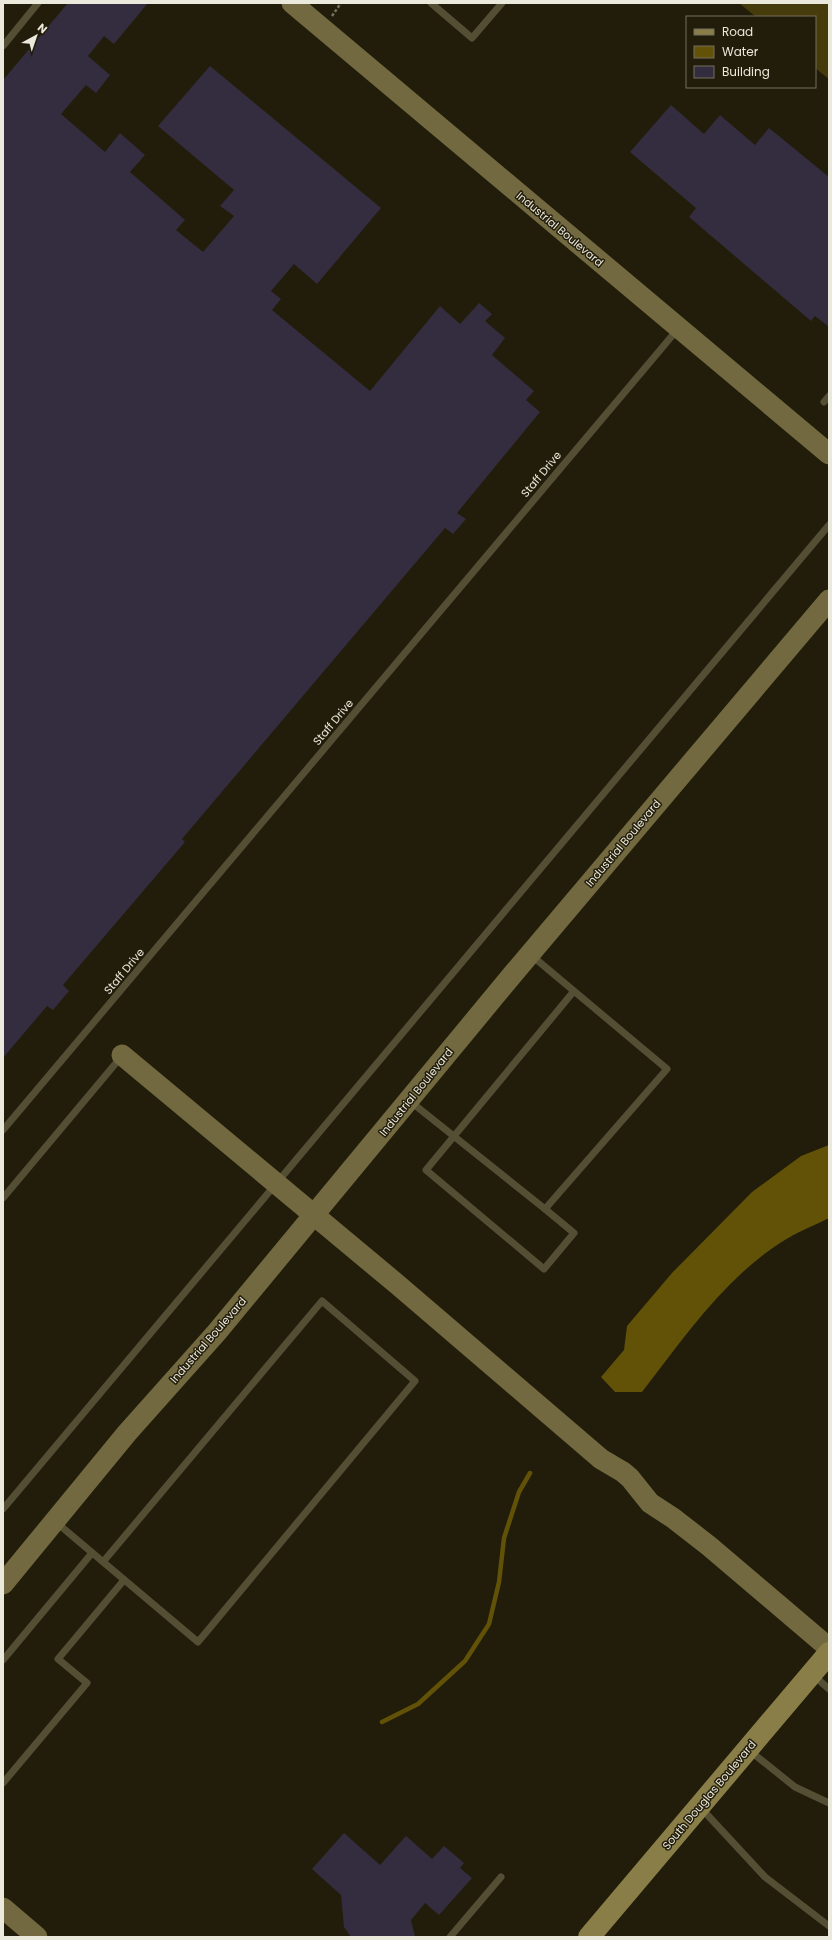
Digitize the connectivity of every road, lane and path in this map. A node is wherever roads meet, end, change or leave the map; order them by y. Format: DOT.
graph roads {
  1 [pos="38,3"];
  2 [pos="292,3"];
  3 [pos="431,3"];
  4 [pos="502,3"];
  5 [pos="3,46"];
  6 [pos="678,328"];
  7 [pos="829,396"];
  8 [pos="824,402"];
  9 [pos="829,454"];
  10 [pos="829,525"];
  11 [pos="829,600"];
  12 [pos="530,954"];
  13 [pos="574,991"];
  14 [pos="118,1060"];
  15 [pos="409,1100"];
  16 [pos="3,1130"];
  17 [pos="454,1137"];
  18 [pos="276,1185"];
  19 [pos="3,1198"];
  20 [pos="545,1209"];
  21 [pos="314,1216"];
  22 [pos="3,1509"];
  23 [pos="55,1521"];
  24 [pos="92,1553"];
  25 [pos="103,1562"];
  26 [pos="124,1580"];
  27 [pos="3,1584"];
  28 [pos="829,1648"];
  29 [pos="829,1653"];
  30 [pos="3,1660"];
  31 [pos="811,1674"];
  32 [pos="829,1689"];
  33 [pos="748,1749"];
  34 [pos="3,1783"];
  35 [pos="829,1803"];
  36 [pos="699,1806"];
  37 [pos="501,1877"];
  38 [pos="3,1908"];
  39 [pos="829,1926"];
  40 [pos="37,1937"];
  41 [pos="450,1937"];
  42 [pos="589,1937"];
  1 -- 5 [label="lane"];
  2 -- 6 [label="street, Industrial Boulevard"];
  3 -- 4 [label="lane"];
  6 -- 9 [label="street, Industrial Boulevard"];
  6 -- 16 [label="lane, Staff Drive"];
  7 -- 8 [label="lane"];
  10 -- 18 [label="lane"];
  11 -- 12 [label="street, Industrial Boulevard"];
  12 -- 13 [label="lane"];
  12 -- 15 [label="street, Industrial Boulevard"];
  13 -- 17 [label="lane"];
  13 -- 20 [label="lane"];
  14 -- 18 [label="street"];
  14 -- 19 [label="lane"];
  15 -- 17 [label="lane"];
  15 -- 21 [label="street, Industrial Boulevard"];
  17 -- 20 [label="lane"];
  17 -- 20 [label="lane"];
  18 -- 21 [label="street"];
  18 -- 22 [label="lane"];
  21 -- 23 [label="street, Industrial Boulevard"];
  21 -- 28 [label="street"];
  23 -- 24 [label="lane"];
  23 -- 27 [label="street, Industrial Boulevard"];
  24 -- 25 [label="lane"];
  24 -- 30 [label="lane"];
  25 -- 26 [label="lane"];
  25 -- 26 [label="lane"];
  26 -- 34 [label="lane"];
  29 -- 31 [label="main road, South Douglas Boulevard"];
  31 -- 32 [label="lane"];
  31 -- 33 [label="main road, South Douglas Boulevard"];
  33 -- 35 [label="lane"];
  33 -- 36 [label="main road, South Douglas Boulevard"];
  36 -- 39 [label="lane"];
  36 -- 42 [label="main road, South Douglas Boulevard"];
  37 -- 41 [label="lane"];
  38 -- 40 [label="street"];
}
